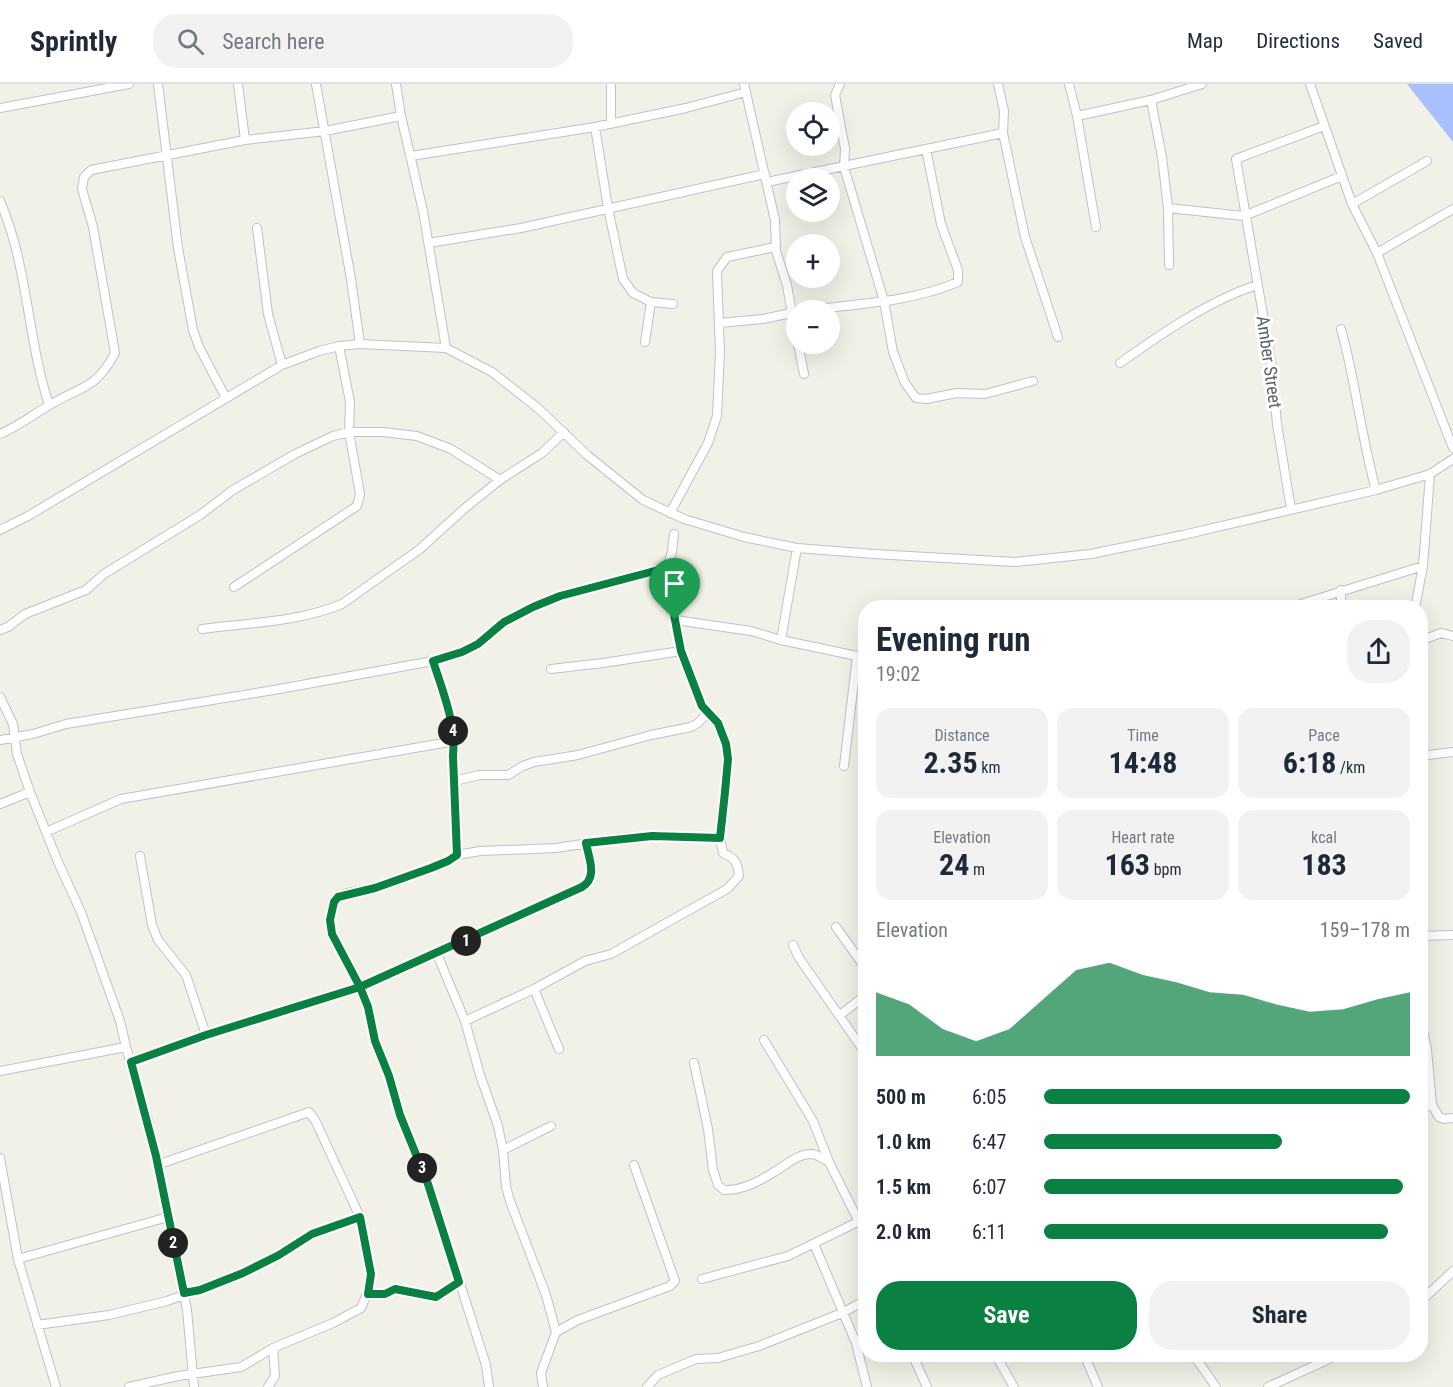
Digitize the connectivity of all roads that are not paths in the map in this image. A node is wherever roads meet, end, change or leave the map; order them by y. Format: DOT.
graph roads {
  1 [pos="129,84"];
  2 [pos="158,84"];
  3 [pos="238,84"];
  4 [pos="316,84"];
  5 [pos="396,84"];
  6 [pos="611,84"];
  7 [pos="840,84"];
  8 [pos="998,84"];
  9 [pos="1069,84"];
  10 [pos="1202,84"];
  11 [pos="1310,84"];
  12 [pos="745,88"];
  13 [pos="1151,100"];
  14 [pos="0,108"];
  15 [pos="401,116"];
  16 [pos="1077,116"];
  17 [pos="611,123"];
  18 [pos="1324,126"];
  19 [pos="595,127"];
  20 [pos="325,131"];
  21 [pos="1003,133"];
  22 [pos="244,140"];
  23 [pos="926,149"];
  24 [pos="166,155"];
  25 [pos="411,156"];
  26 [pos="1427,161"];
  27 [pos="844,167"];
  28 [pos="1342,176"];
  29 [pos="766,178"];
  30 [pos="0,201"];
  31 [pos="1352,204"];
  32 [pos="608,208"];
  33 [pos="1168,208"];
  34 [pos="1453,210"];
  35 [pos="1245,216"];
  36 [pos="1096,227"];
  37 [pos="257,228"];
  38 [pos="429,243"];
  39 [pos="775,247"];
  40 [pos="1377,253"];
  41 [pos="1169,265"];
  42 [pos="1257,285"];
  43 [pos="791,300"];
  44 [pos="884,301"];
  45 [pos="651,302"];
  46 [pos="673,304"];
  47 [pos="840,306"];
  48 [pos="786,314"];
  49 [pos="719,322"];
  50 [pos="1341,329"];
  51 [pos="1058,338"];
  52 [pos="645,342"];
  53 [pos="360,344"];
  54 [pos="339,346"];
  55 [pos="446,348"];
  56 [pos="800,354"];
  57 [pos="1120,363"];
  58 [pos="282,365"];
  59 [pos="804,374"];
  60 [pos="1033,381"];
  61 [pos="226,398"];
  62 [pos="49,405"];
  63 [pos="350,432"];
  64 [pos="564,432"];
  65 [pos="0,434"];
  66 [pos="1453,448"];
  67 [pos="1453,459"];
  68 [pos="1430,474"];
  69 [pos="501,480"];
  70 [pos="1376,490"];
  71 [pos="1291,509"];
  72 [pos="670,513"];
  73 [pos="0,528"];
  74 [pos="674,534"];
  75 [pos="797,548"];
  76 [pos="1424,566"];
  77 [pos="666,568"];
  78 [pos="234,587"];
  79 [pos="1341,590"];
  80 [pos="1312,600"];
  81 [pos="1341,600"];
  82 [pos="1417,600"];
  83 [pos="675,620"];
  84 [pos="202,629"];
  85 [pos="0,630"];
  86 [pos="1453,636"];
  87 [pos="1428,638"];
  88 [pos="781,640"];
  89 [pos="681,651"];
  90 [pos="858,654"];
  91 [pos="433,661"];
  92 [pos="551,669"];
  93 [pos="858,675"];
  94 [pos="0,697"];
  95 [pos="707,713"];
  96 [pos="15,738"];
  97 [pos="0,740"];
  98 [pos="455,741"];
  99 [pos="1453,752"];
  100 [pos="1428,755"];
  101 [pos="844,766"];
  102 [pos="455,781"];
  103 [pos="30,792"];
  104 [pos="0,804"];
  105 [pos="46,832"];
  106 [pos="720,838"];
  107 [pos="586,843"];
  108 [pos="457,855"];
  109 [pos="140,856"];
  110 [pos="836,927"];
  111 [pos="1453,935"];
  112 [pos="1428,936"];
  113 [pos="793,945"];
  114 [pos="437,954"];
  115 [pos="858,958"];
  116 [pos="360,987"];
  117 [pos="534,989"];
  118 [pos="858,1001"];
  119 [pos="840,1015"];
  120 [pos="465,1021"];
  121 [pos="206,1035"];
  122 [pos="764,1040"];
  123 [pos="858,1042"];
  124 [pos="126,1047"];
  125 [pos="559,1049"];
  126 [pos="131,1062"];
  127 [pos="694,1063"];
  128 [pos="1428,1063"];
  129 [pos="0,1071"];
  130 [pos="1431,1105"];
  131 [pos="1428,1106"];
  132 [pos="1453,1118"];
  133 [pos="551,1126"];
  134 [pos="503,1150"];
  135 [pos="0,1158"];
  136 [pos="829,1162"];
  137 [pos="157,1165"];
  138 [pos="634,1165"];
  139 [pos="858,1213"];
  140 [pos="168,1217"];
  141 [pos="360,1217"];
  142 [pos="858,1222"];
  143 [pos="814,1244"];
  144 [pos="18,1258"];
  145 [pos="1453,1271"];
  146 [pos="702,1279"];
  147 [pos="459,1282"];
  148 [pos="184,1293"];
  149 [pos="368,1294"];
  150 [pos="1428,1294"];
  151 [pos="858,1304"];
  152 [pos="842,1313"];
  153 [pos="37,1325"];
  154 [pos="556,1332"];
  155 [pos="858,1344"];
  156 [pos="273,1348"];
  157 [pos="863,1362"];
  158 [pos="916,1362"];
  159 [pos="1000,1362"];
  160 [pos="1087,1362"];
  161 [pos="1199,1362"];
  162 [pos="1325,1362"];
  163 [pos="193,1374"];
  164 [pos="1284,1384"];
  165 [pos="56,1387"];
  166 [pos="129,1387"];
  167 [pos="194,1387"];
  168 [pos="268,1387"];
  169 [pos="489,1387"];
  170 [pos="543,1387"];
  171 [pos="647,1387"];
  172 [pos="867,1387"];
  173 [pos="927,1387"];
  174 [pos="1014,1387"];
  175 [pos="1098,1387"];
  176 [pos="1216,1387"];
  177 [pos="1269,1387"];
  1 -- 14 [label="street"];
  2 -- 24 [label="street"];
  3 -- 22 [label="street"];
  4 -- 20 [label="street"];
  5 -- 15 [label="street"];
  6 -- 17 [label="street"];
  7 -- 27 [label="street"];
  8 -- 21 [label="street"];
  9 -- 16 [label="street"];
  10 -- 13 [label="street"];
  11 -- 18 [label="street"];
  12 -- 17 [label="street"];
  12 -- 29 [label="street"];
  13 -- 16 [label="street"];
  13 -- 33 [label="street"];
  15 -- 20 [label="street"];
  15 -- 25 [label="street"];
  16 -- 36 [label="street"];
  17 -- 19 [label="street"];
  18 -- 28 [label="street"];
  18 -- 35 [label="street, Amber Street"];
  19 -- 25 [label="street"];
  19 -- 32 [label="street"];
  20 -- 22 [label="street"];
  20 -- 53 [label="street"];
  21 -- 23 [label="street"];
  21 -- 51 [label="street"];
  22 -- 24 [label="street"];
  23 -- 27 [label="street"];
  23 -- 44 [label="street"];
  24 -- 61 [label="street"];
  24 -- 62 [label="street"];
  25 -- 38 [label="street"];
  26 -- 31 [label="street"];
  27 -- 29 [label="street"];
  27 -- 44 [label="street"];
  28 -- 31 [label="street"];
  28 -- 35 [label="street"];
  29 -- 32 [label="street"];
  29 -- 39 [label="street"];
  30 -- 62 [label="street"];
  31 -- 40 [label="street"];
  32 -- 38 [label="street"];
  32 -- 45 [label="street"];
  33 -- 35 [label="street"];
  33 -- 41 [label="street"];
  34 -- 40 [label="street"];
  35 -- 42 [label="street, Amber Street"];
  37 -- 58 [label="street"];
  38 -- 55 [label="street"];
  39 -- 43 [label="street"];
  39 -- 49 [label="street"];
  40 -- 66 [label="street"];
  42 -- 57 [label="street"];
  42 -- 71 [label="street, Amber Street"];
  44 -- 47 [label="street"];
  44 -- 60 [label="street"];
  45 -- 46 [label="street"];
  45 -- 52 [label="street"];
  48 -- 49 [label="street"];
  49 -- 72 [label="street"];
  50 -- 70 [label="street"];
  53 -- 54 [label="street"];
  53 -- 55 [label="street"];
  54 -- 58 [label="street"];
  54 -- 63 [label="street"];
  55 -- 64 [label="street"];
  56 -- 59 [label="street"];
  58 -- 61 [label="street"];
  61 -- 73 [label="street"];
  62 -- 65 [label="street"];
  63 -- 69 [label="street"];
  63 -- 78 [label="street"];
  63 -- 85 [label="street"];
  64 -- 69 [label="street"];
  64 -- 72 [label="street"];
  67 -- 68 [label="street"];
  68 -- 70 [label="street"];
  68 -- 76 [label="street"];
  69 -- 84 [label="street"];
  70 -- 71 [label="street"];
  71 -- 75 [label="street"];
  72 -- 75 [label="street"];
  74 -- 77 [label="street"];
  75 -- 88 [label="street"];
  76 -- 79 [label="street"];
  76 -- 82 [label="street"];
  77 -- 83 [label="street"];
  77 -- 91 [label="street"];
  79 -- 80 [label="street"];
  79 -- 81 [label="street"];
  83 -- 88 [label="street"];
  83 -- 89 [label="street"];
  86 -- 87 [label="street"];
  88 -- 90 [label="street"];
  89 -- 92 [label="street"];
  89 -- 95 [label="street"];
  91 -- 96 [label="street"];
  91 -- 98 [label="street"];
  93 -- 101 [label="street"];
  94 -- 96 [label="street"];
  95 -- 102 [label="street"];
  95 -- 106 [label="street"];
  96 -- 97 [label="street"];
  96 -- 103 [label="street"];
  98 -- 102 [label="street"];
  98 -- 105 [label="street"];
  99 -- 100 [label="street"];
  102 -- 108 [label="street"];
  103 -- 104 [label="street"];
  103 -- 105 [label="street"];
  105 -- 124 [label="street"];
  106 -- 107 [label="street"];
  106 -- 117 [label="street"];
  107 -- 108 [label="street"];
  107 -- 114 [label="street"];
  108 -- 116 [label="street"];
  109 -- 121 [label="street"];
  110 -- 115 [label="street"];
  111 -- 112 [label="street"];
  113 -- 119 [label="street"];
  114 -- 116 [label="street"];
  114 -- 120 [label="street"];
  116 -- 121 [label="street"];
  116 -- 147 [label="street"];
  117 -- 120 [label="street"];
  117 -- 125 [label="street"];
  118 -- 119 [label="street"];
  119 -- 123 [label="street"];
  120 -- 134 [label="street"];
  121 -- 126 [label="street"];
  122 -- 136 [label="street"];
  124 -- 126 [label="street"];
  124 -- 129 [label="street"];
  126 -- 137 [label="street"];
  127 -- 136 [label="street"];
  128 -- 130 [label="street"];
  130 -- 131 [label="street"];
  130 -- 132 [label="street"];
  133 -- 134 [label="street"];
  134 -- 154 [label="street"];
  135 -- 144 [label="street"];
  136 -- 139 [label="street"];
  137 -- 140 [label="street"];
  137 -- 141 [label="street"];
  138 -- 154 [label="street"];
  140 -- 144 [label="street"];
  140 -- 148 [label="street"];
  141 -- 148 [label="street"];
  141 -- 149 [label="street"];
  142 -- 143 [label="street"];
  143 -- 146 [label="street"];
  143 -- 152 [label="street"];
  144 -- 153 [label="street"];
  145 -- 150 [label="street"];
  147 -- 149 [label="street"];
  147 -- 169 [label="street"];
  148 -- 153 [label="street"];
  148 -- 163 [label="street"];
  149 -- 156 [label="street"];
  151 -- 152 [label="street"];
  152 -- 155 [label="street"];
  152 -- 171 [label="street"];
  153 -- 165 [label="street"];
  154 -- 170 [label="street"];
  156 -- 163 [label="street"];
  156 -- 168 [label="street"];
  157 -- 172 [label="street"];
  158 -- 173 [label="street"];
  159 -- 174 [label="street"];
  160 -- 175 [label="street"];
  161 -- 176 [label="street"];
  162 -- 164 [label="street"];
  163 -- 166 [label="street"];
  163 -- 167 [label="street"];
  164 -- 177 [label="street"];
}
